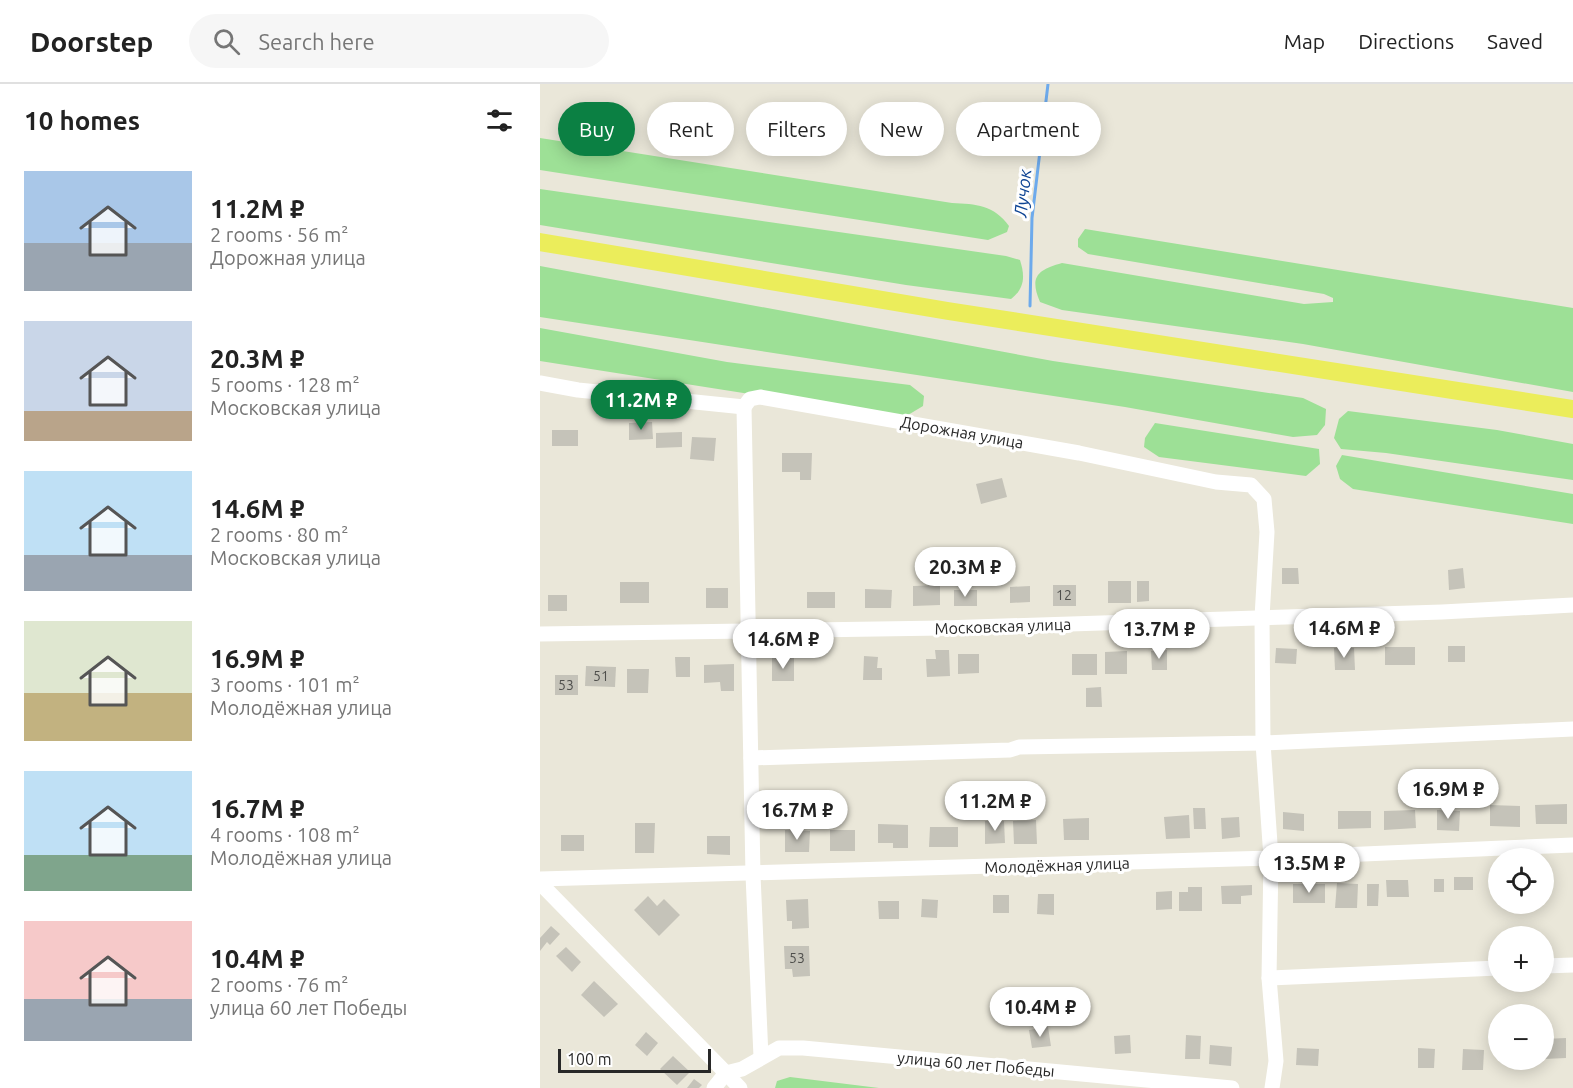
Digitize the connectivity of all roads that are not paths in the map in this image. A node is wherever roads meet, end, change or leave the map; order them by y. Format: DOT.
graph roads {
  1 [pos="540,242"];
  2 [pos="540,383"];
  3 [pos="744,407"];
  4 [pos="1573,408"];
  5 [pos="1573,605"];
  6 [pos="1262,617"];
  7 [pos="749,632"];
  8 [pos="540,634"];
  9 [pos="1573,729"];
  10 [pos="1263,743"];
  11 [pos="751,758"];
  12 [pos="1573,845"];
  13 [pos="1271,858"];
  14 [pos="753,874"];
  15 [pos="540,881"];
  16 [pos="1573,965"];
  17 [pos="1554,966"];
  18 [pos="1488,968"];
  19 [pos="1269,978"];
  20 [pos="761,1057"];
  21 [pos="726,1073"];
  22 [pos="1116,1083"];
  23 [pos="714,1088"];
  24 [pos="740,1088"];
  25 [pos="1232,1088"];
  26 [pos="1272,1088"];
  1 -- 4 [label="main road"];
  2 -- 3 [label="street, Дорожная улица"];
  3 -- 6 [label="street, Дорожная улица"];
  3 -- 7 [label="street"];
  5 -- 6 [label="street, Московская улица"];
  6 -- 7 [label="street, Московская улица"];
  6 -- 10 [label="street, Дорожная улица"];
  7 -- 8 [label="street, Московская улица"];
  7 -- 11 [label="street"];
  9 -- 10 [label="street"];
  10 -- 11 [label="street"];
  10 -- 13 [label="street, Дорожная улица"];
  11 -- 14 [label="street"];
  12 -- 13 [label="street, Молодёжная улица"];
  13 -- 14 [label="street, Молодёжная улица"];
  13 -- 19 [label="street, Дорожная улица"];
  14 -- 15 [label="street, Молодёжная улица"];
  14 -- 20 [label="street"];
  15 -- 21 [label="street"];
  16 -- 17 [label="street"];
  18 -- 19 [label="street"];
  19 -- 26 [label="street, Дорожная улица"];
  20 -- 21 [label="street, улица 60 лет Победы"];
  20 -- 22 [label="street, улица 60 лет Победы"];
  21 -- 23 [label="street"];
  21 -- 24 [label="street"];
  22 -- 25 [label="street, улица 60 лет Победы"];
}
